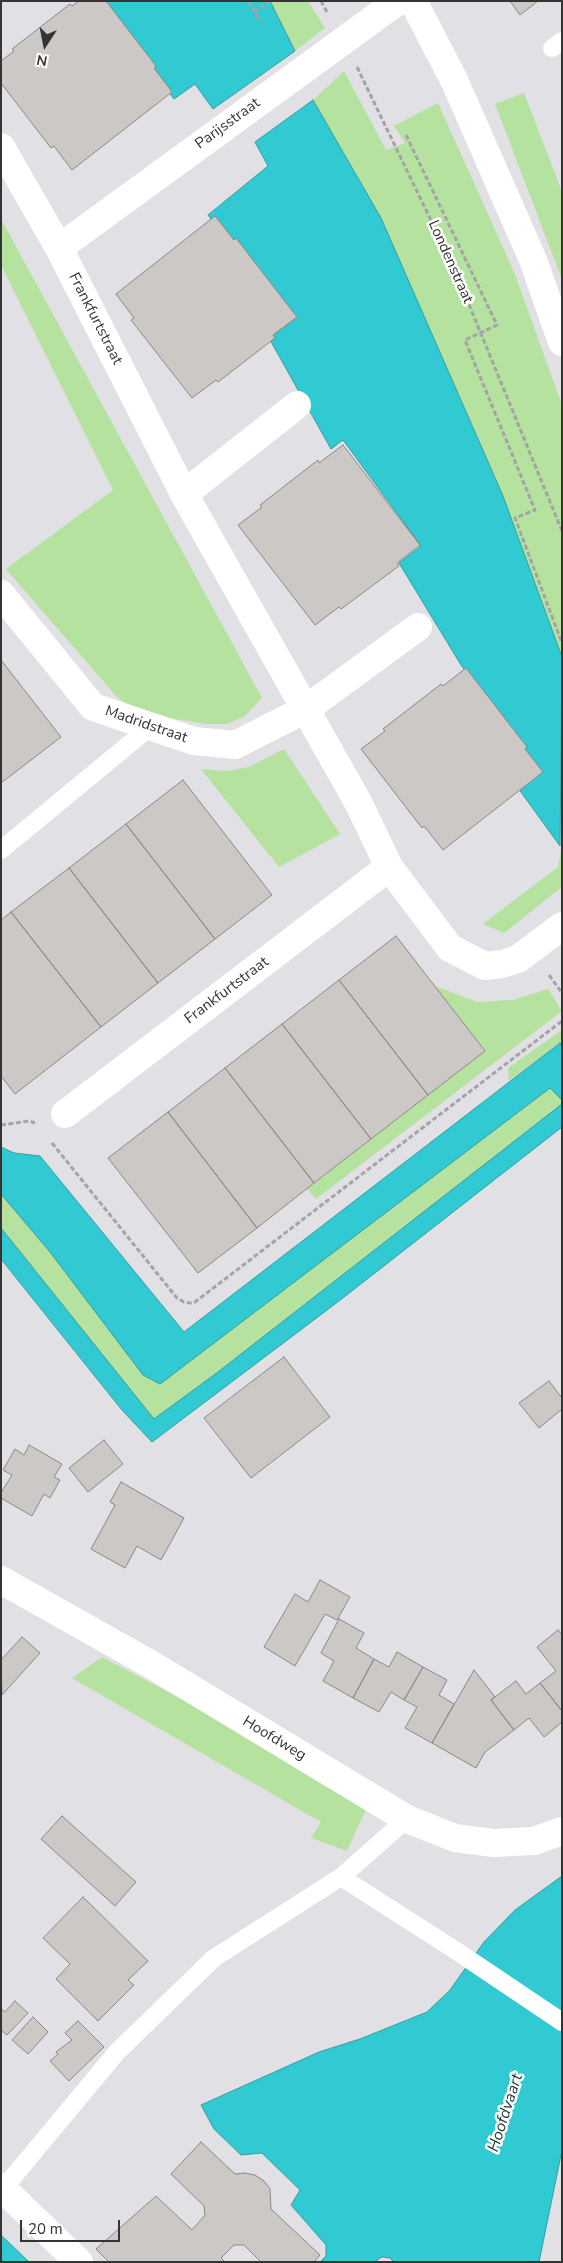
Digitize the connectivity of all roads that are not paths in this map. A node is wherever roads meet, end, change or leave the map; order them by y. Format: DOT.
graph roads {
  1 [pos="398,1"];
  2 [pos="413,1"];
  3 [pos="1,147"];
  4 [pos="59,248"];
  5 [pos="562,342"];
  6 [pos="297,405"];
  7 [pos="184,494"];
  8 [pos="1,594"];
  9 [pos="418,627"];
  10 [pos="306,709"];
  11 [pos="150,726"];
  12 [pos="1,850"];
  13 [pos="389,867"];
  14 [pos="562,926"];
  15 [pos="64,1114"];
  16 [pos="1,1580"];
  17 [pos="408,1819"];
  18 [pos="562,1831"];
  19 [pos="341,1877"];
  20 [pos="562,2022"];
  21 [pos="2,2188"];
  22 [pos="79,2262"];
  1 -- 4 [label="street, Parijsstraat"];
  2 -- 5 [label="street"];
  3 -- 4 [label="street, Frankfurtstraat"];
  4 -- 7 [label="street, Frankfurtstraat"];
  6 -- 7 [label="street"];
  7 -- 10 [label="street, Frankfurtstraat"];
  8 -- 11 [label="street, Madridstraat"];
  9 -- 10 [label="street"];
  10 -- 11 [label="street, Madridstraat"];
  10 -- 13 [label="street, Frankfurtstraat"];
  11 -- 12 [label="lane"];
  13 -- 14 [label="street, Frankfurtstraat"];
  13 -- 15 [label="street, Frankfurtstraat"];
  16 -- 17 [label="street, Hoofdweg"];
  17 -- 18 [label="street, Hoofdweg"];
  17 -- 19 [label="lane"];
  19 -- 20 [label="lane"];
  19 -- 21 [label="lane"];
  21 -- 22 [label="street"];
}
